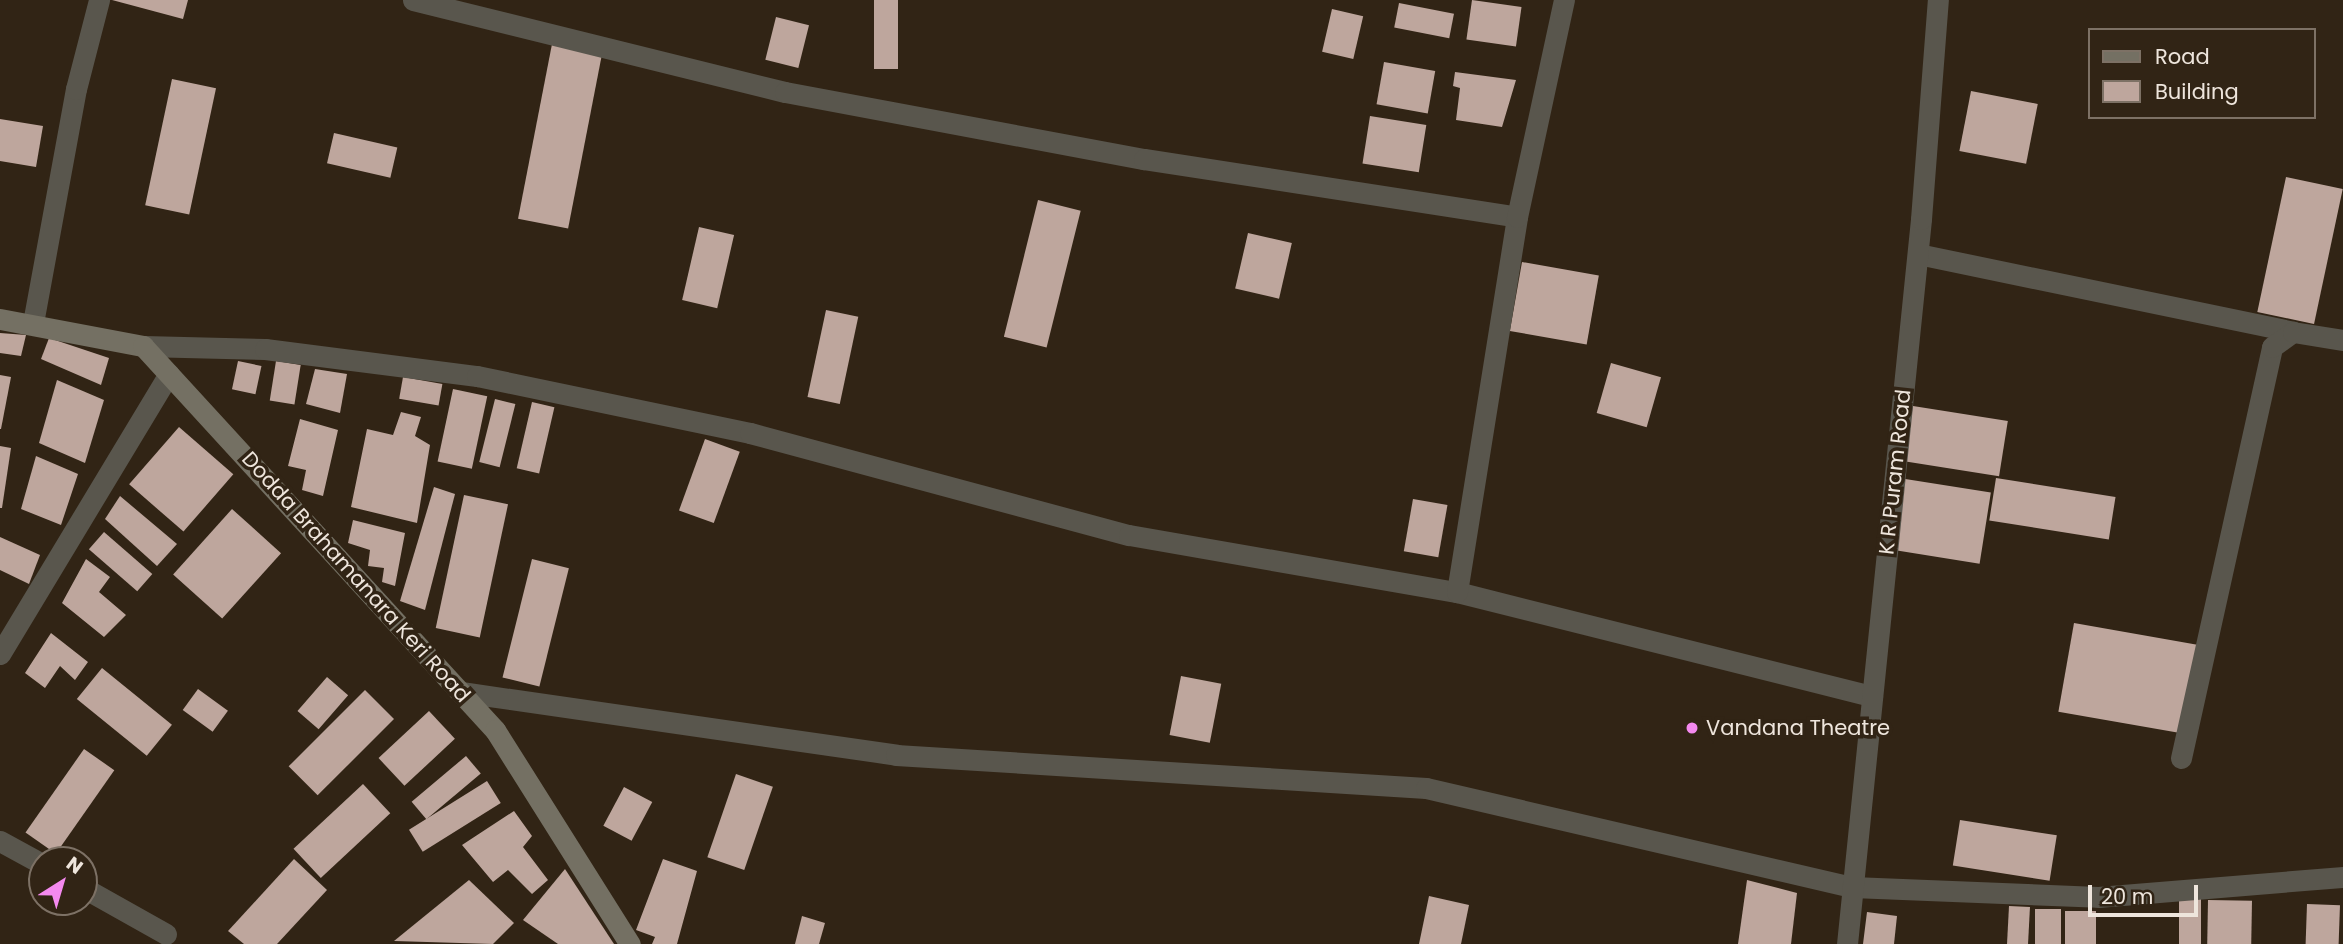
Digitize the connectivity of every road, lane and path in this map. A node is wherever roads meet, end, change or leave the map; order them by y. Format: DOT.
graph roads {
  1 [pos="99,0"];
  2 [pos="413,0"];
  3 [pos="1564,0"];
  4 [pos="1938,0"];
  5 [pos="1517,216"];
  6 [pos="1918,254"];
  7 [pos="0,319"];
  8 [pos="33,323"];
  9 [pos="2293,332"];
  10 [pos="2343,340"];
  11 [pos="143,346"];
  12 [pos="169,374"];
  13 [pos="1457,592"];
  14 [pos="0,654"];
  15 [pos="461,692"];
  16 [pos="1872,696"];
  17 [pos="2181,758"];
  18 [pos="0,841"];
  19 [pos="28,856"];
  20 [pos="2343,877"];
  21 [pos="1852,887"];
  22 [pos="98,896"];
  23 [pos="166,934"];
  24 [pos="630,944"];
  25 [pos="1847,944"];
  1 -- 8 [label="street"];
  2 -- 5 [label="street"];
  3 -- 5 [label="street"];
  4 -- 6 [label="street, K R Puram Road"];
  5 -- 13 [label="street"];
  6 -- 9 [label="street"];
  6 -- 16 [label="street, K R Puram Road"];
  7 -- 8 [label="street"];
  8 -- 11 [label="street"];
  9 -- 10 [label="street"];
  9 -- 17 [label="street"];
  11 -- 12 [label="street, Dodda Brahamanara Keri Road"];
  11 -- 13 [label="street"];
  12 -- 14 [label="street"];
  12 -- 15 [label="street, Dodda Brahamanara Keri Road"];
  13 -- 16 [label="street"];
  15 -- 21 [label="street"];
  15 -- 24 [label="street, Dodda Brahamanara Keri Road"];
  16 -- 21 [label="street, K R Puram Road"];
  18 -- 19 [label="street"];
  20 -- 21 [label="street"];
  21 -- 25 [label="street, K R Puram Road"];
  22 -- 23 [label="street"];
}
